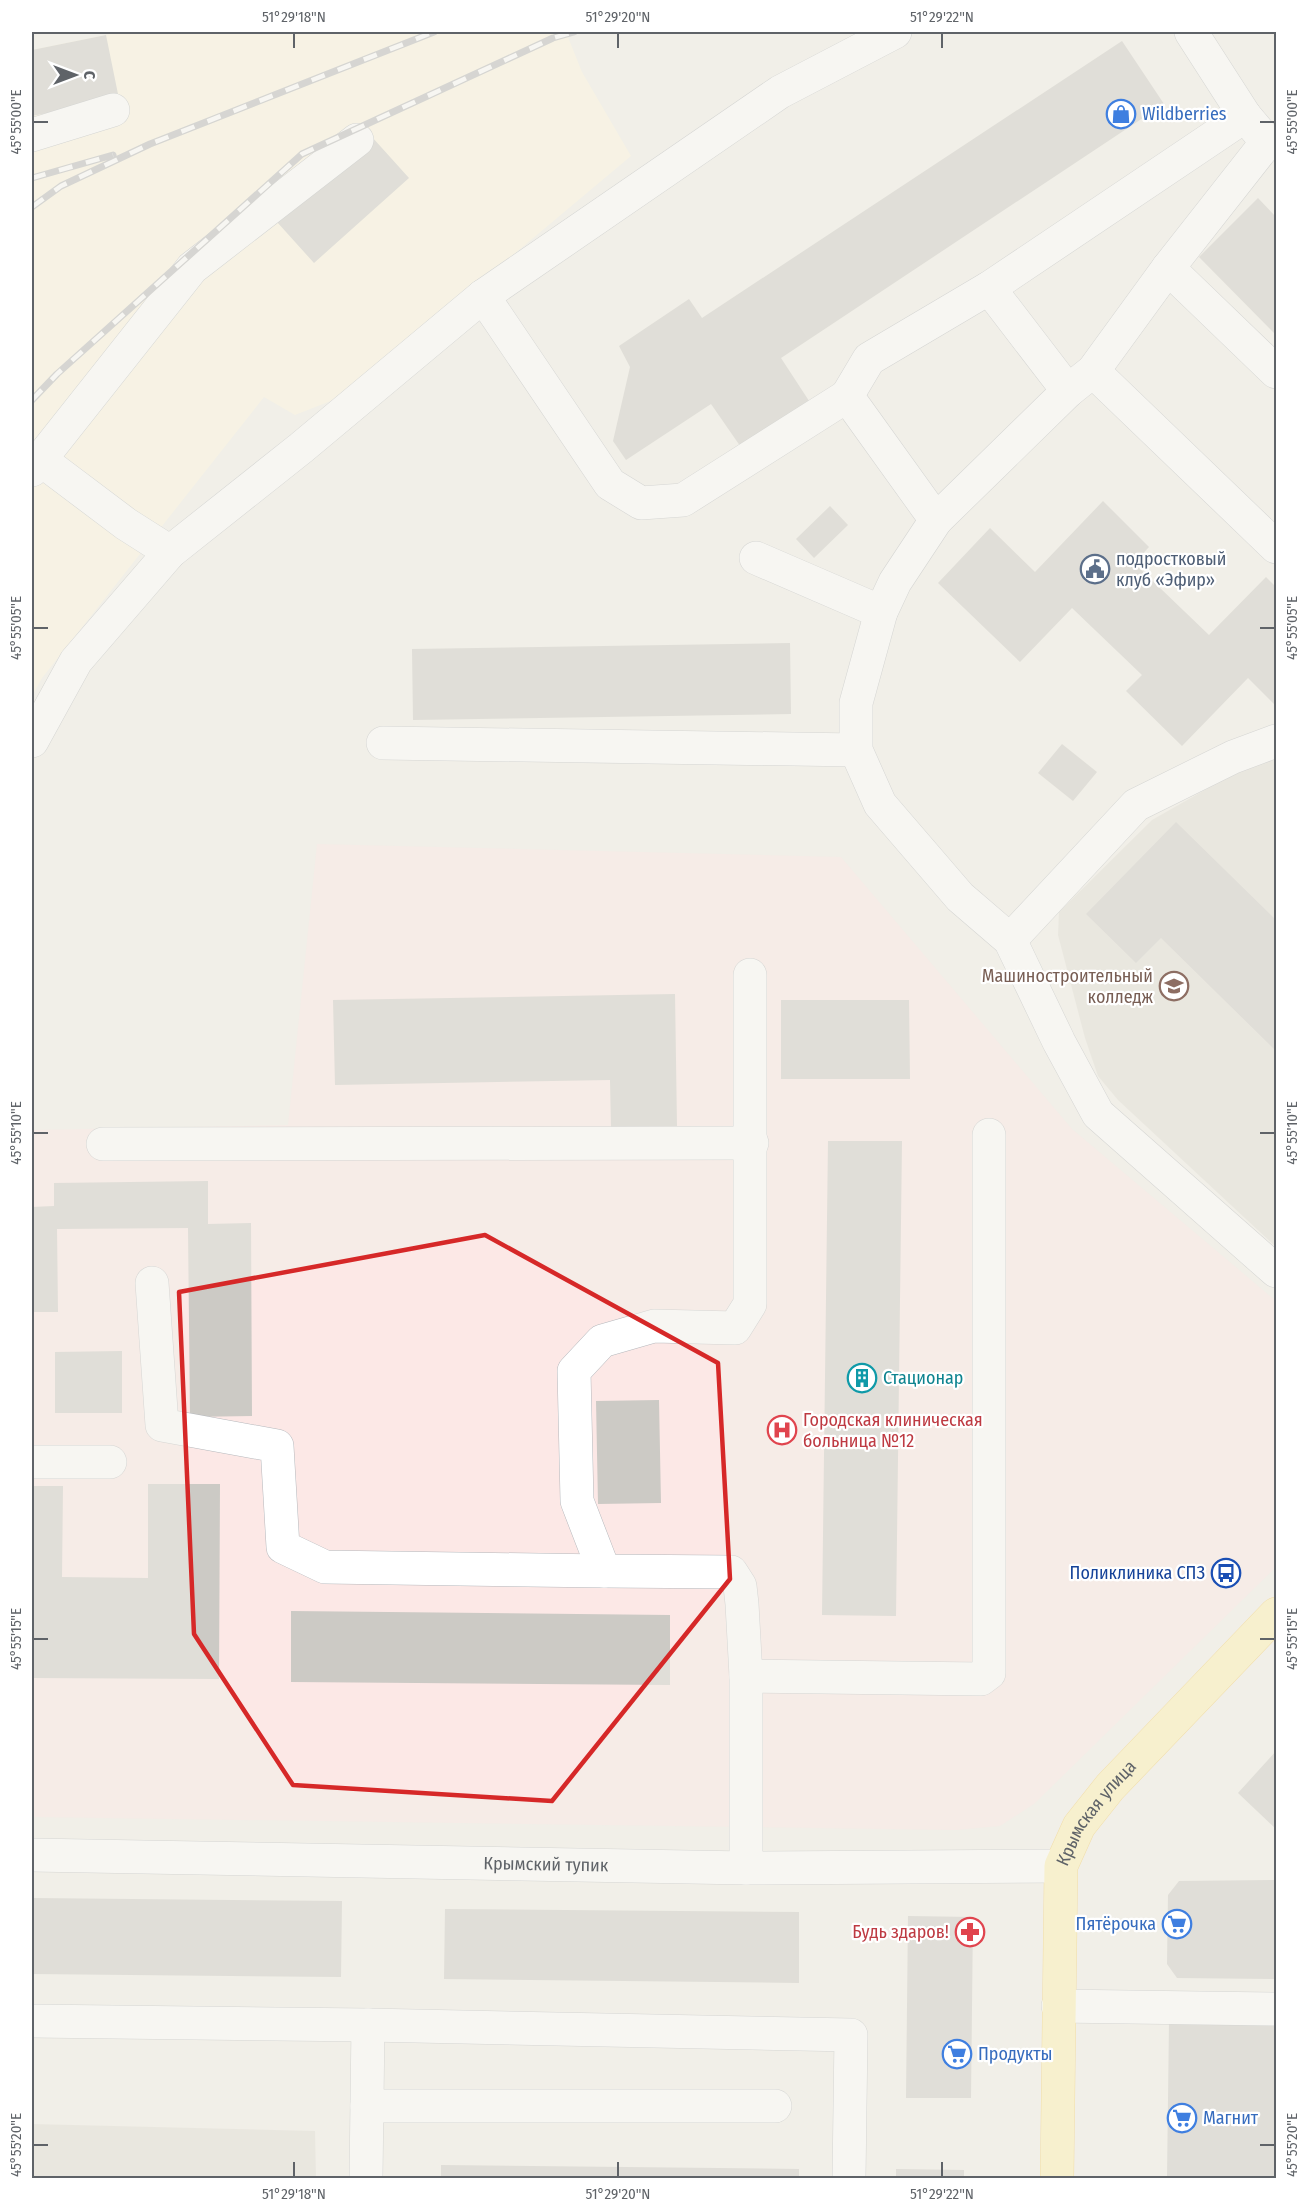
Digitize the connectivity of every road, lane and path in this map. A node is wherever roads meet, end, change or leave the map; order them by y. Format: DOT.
graph roads {
  1 [pos="895,32"];
  2 [pos="1191,32"];
  3 [pos="113,110"];
  4 [pos="1245,116"];
  5 [pos="32,135"];
  6 [pos="357,140"];
  7 [pos="1272,142"];
  8 [pos="1168,268"];
  9 [pos="989,288"];
  10 [pos="483,296"];
  11 [pos="1093,371"];
  12 [pos="1276,372"];
  13 [pos="1068,392"];
  14 [pos="847,396"];
  15 [pos="36,465"];
  16 [pos="936,520"];
  17 [pos="1276,546"];
  18 [pos="170,552"];
  19 [pos="756,558"];
  20 [pos="881,612"];
  21 [pos="32,741"];
  22 [pos="1276,741"];
  23 [pos="383,743"];
  24 [pos="856,750"];
  25 [pos="1010,940"];
  26 [pos="750,975"];
  27 [pos="989,1135"];
  28 [pos="752,1143"];
  29 [pos="103,1144"];
  30 [pos="1276,1271"];
  31 [pos="152,1282"];
  32 [pos="32,1462"];
  33 [pos="110,1462"];
  34 [pos="604,1571"];
  35 [pos="1276,1614"];
  36 [pos="746,1676"];
  37 [pos="32,1855"];
  38 [pos="1060,1866"];
  39 [pos="746,1868"];
  40 [pos="1058,2006"];
  41 [pos="1276,2010"];
  42 [pos="32,2021"];
  43 [pos="368,2025"];
  44 [pos="367,2106"];
  45 [pos="775,2106"];
  46 [pos="366,2178"];
  47 [pos="849,2178"];
  48 [pos="1057,2178"];
  1 -- 10 [label="street"];
  2 -- 4 [label="street"];
  3 -- 5 [label="street"];
  4 -- 7 [label="street"];
  4 -- 9 [label="street"];
  6 -- 15 [label="street"];
  7 -- 8 [label="street"];
  8 -- 11 [label="street"];
  8 -- 12 [label="street"];
  9 -- 13 [label="street"];
  9 -- 14 [label="street"];
  10 -- 14 [label="street"];
  10 -- 18 [label="street"];
  11 -- 13 [label="street"];
  11 -- 17 [label="street"];
  13 -- 16 [label="street"];
  14 -- 16 [label="street"];
  15 -- 18 [label="street"];
  16 -- 20 [label="street"];
  18 -- 21 [label="street"];
  19 -- 20 [label="street"];
  20 -- 24 [label="street"];
  22 -- 25 [label="street"];
  23 -- 24 [label="street"];
  24 -- 25 [label="street"];
  25 -- 30 [label="street"];
  26 -- 28 [label="street"];
  27 -- 36 [label="street"];
  28 -- 29 [label="street"];
  28 -- 34 [label="street"];
  31 -- 34 [label="street"];
  32 -- 33 [label="street"];
  34 -- 36 [label="street"];
  35 -- 38 [label="main road, Крымская улица"];
  36 -- 39 [label="street"];
  37 -- 39 [label="street, Крымский тупик"];
  38 -- 39 [label="street, Крымский тупик"];
  38 -- 40 [label="main road, Крымская улица"];
  40 -- 41 [label="street"];
  40 -- 48 [label="main road, Крымская улица"];
  42 -- 43 [label="street"];
  43 -- 44 [label="street"];
  43 -- 47 [label="street"];
  44 -- 45 [label="street"];
  44 -- 46 [label="street"];
}
